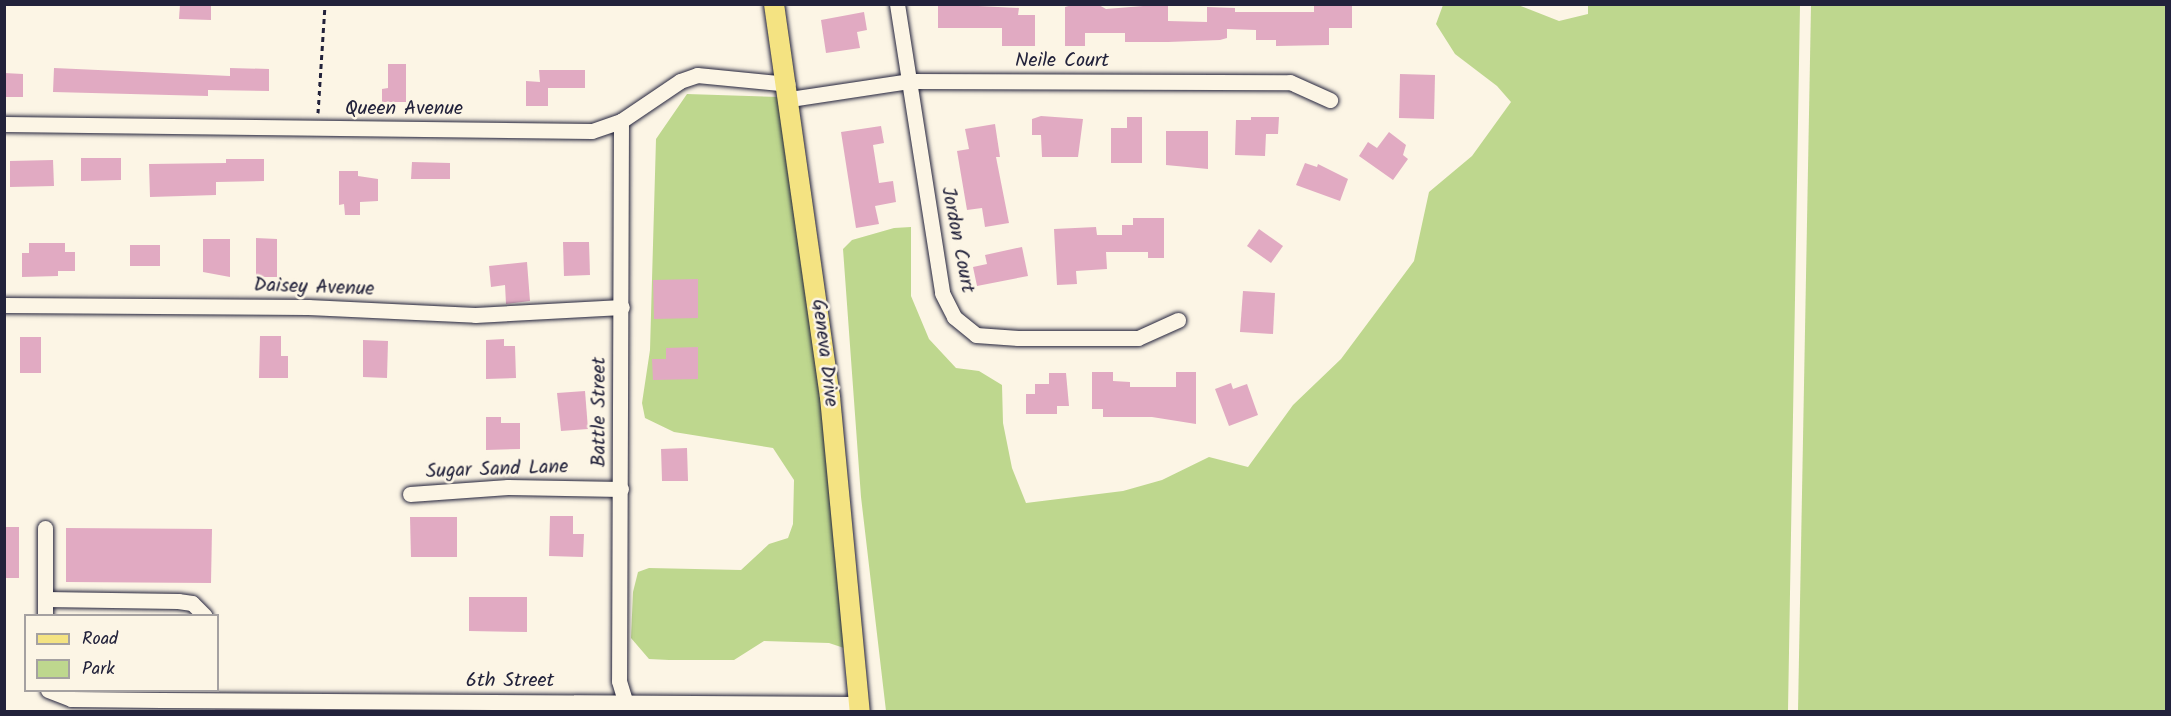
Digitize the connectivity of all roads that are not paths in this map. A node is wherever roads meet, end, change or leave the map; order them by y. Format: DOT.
graph roads {
  1 [pos="774,4"];
  2 [pos="897,4"];
  3 [pos="909,81"];
  4 [pos="789,92"];
  5 [pos="1330,100"];
  6 [pos="621,121"];
  7 [pos="4,124"];
  8 [pos="4,305"];
  9 [pos="622,307"];
  10 [pos="1178,320"];
  11 [pos="621,489"];
  12 [pos="410,494"];
  13 [pos="45,528"];
  14 [pos="45,599"];
  15 [pos="45,614"];
  16 [pos="204,614"];
  17 [pos="53,692"];
  18 [pos="206,701"];
  19 [pos="444,706"];
  20 [pos="627,707"];
  21 [pos="859,708"];
  1 -- 4 [label="main road, Geneva Drive"];
  2 -- 3 [label="street, Jordon Court"];
  3 -- 4 [label="street, Neile Court"];
  3 -- 5 [label="street, Neile Court"];
  3 -- 10 [label="street, Jordon Court"];
  4 -- 6 [label="street, Queen Avenue"];
  4 -- 21 [label="main road, Geneva Drive"];
  6 -- 7 [label="street, Queen Avenue"];
  6 -- 9 [label="street, Battle Street"];
  8 -- 9 [label="street, Daisey Avenue"];
  9 -- 11 [label="street, Battle Street"];
  11 -- 12 [label="street, Sugar Sand Lane"];
  11 -- 20 [label="street, Battle Street"];
  13 -- 14 [label="street"];
  14 -- 15 [label="street"];
  14 -- 16 [label="street"];
  17 -- 18 [label="street, 6th Street"];
  18 -- 19 [label="street, 6th Street"];
  19 -- 20 [label="street, 6th Street"];
  20 -- 21 [label="street, 6th Street"];
}
